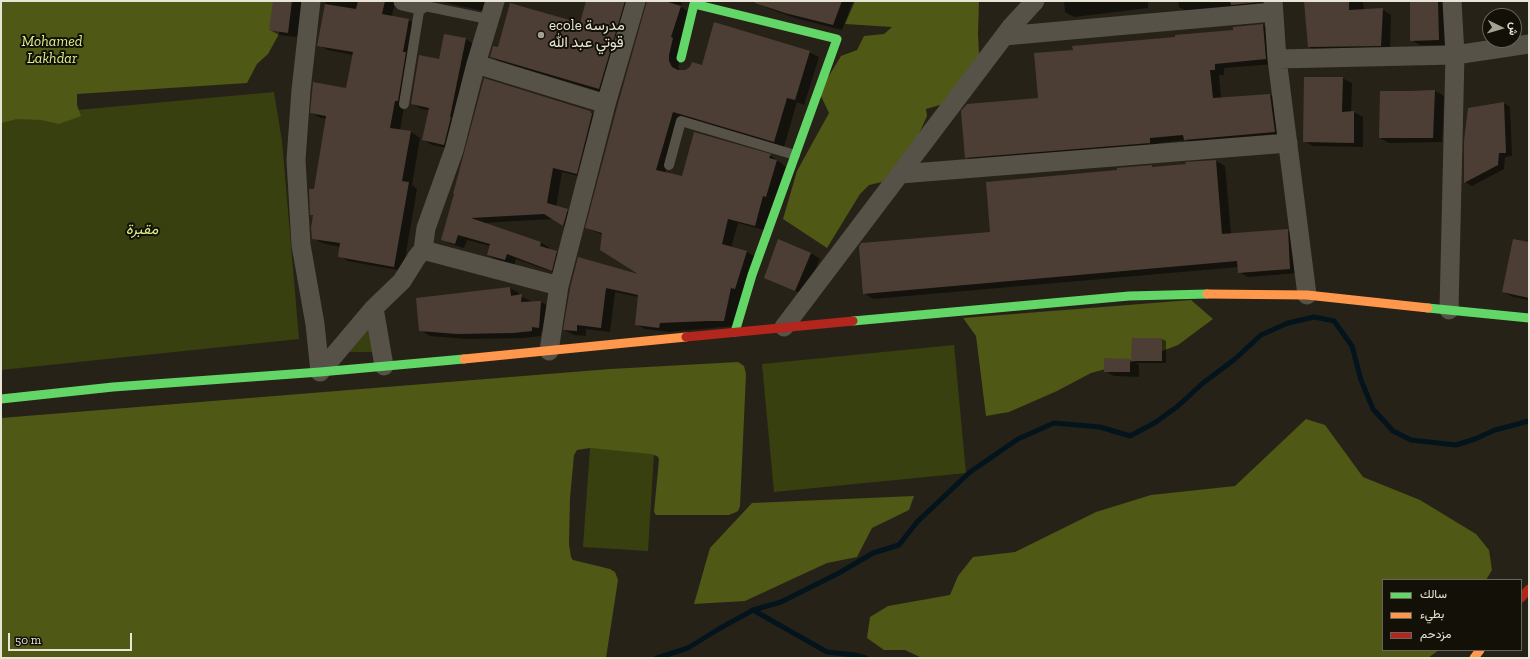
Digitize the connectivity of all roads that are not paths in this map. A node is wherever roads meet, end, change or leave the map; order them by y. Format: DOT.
graph roads {
  1 [pos="311,1"];
  2 [pos="494,1"];
  3 [pos="636,1"];
  4 [pos="1035,1"];
  5 [pos="1452,1"];
  6 [pos="412,3"];
  7 [pos="1273,6"];
  8 [pos="488,19"];
  9 [pos="1004,36"];
  10 [pos="1529,44"];
  11 [pos="1455,54"];
  12 [pos="681,58"];
  13 [pos="1278,59"];
  14 [pos="476,64"];
  15 [pos="404,104"];
  16 [pos="606,104"];
  17 [pos="1288,143"];
  18 [pos="795,155"];
  19 [pos="669,165"];
  20 [pos="900,174"];
  21 [pos="423,250"];
  22 [pos="559,286"];
  23 [pos="1307,295"];
  24 [pos="374,308"];
  25 [pos="1449,310"];
  26 [pos="1529,318"];
  27 [pos="784,327"];
  28 [pos="735,332"];
  29 [pos="549,351"];
  30 [pos="384,366"];
  31 [pos="320,372"];
  32 [pos="1,399"];
  33 [pos="1529,589"];
  34 [pos="1522,597"];
  1 -- 31 [label="street"];
  2 -- 8 [label="street"];
  3 -- 16 [label="street"];
  4 -- 9 [label="street"];
  5 -- 11 [label="street"];
  6 -- 8 [label="lane"];
  6 -- 15 [label="lane"];
  7 -- 9 [label="street"];
  7 -- 13 [label="street"];
  8 -- 14 [label="street"];
  9 -- 20 [label="street"];
  10 -- 11 [label="street"];
  11 -- 13 [label="street"];
  11 -- 25 [label="street"];
  12 -- 18 [label="main road"];
  13 -- 17 [label="street"];
  14 -- 16 [label="street"];
  14 -- 21 [label="street"];
  16 -- 22 [label="street"];
  17 -- 20 [label="street"];
  17 -- 23 [label="street"];
  18 -- 19 [label="lane"];
  18 -- 28 [label="main road"];
  20 -- 27 [label="street"];
  21 -- 22 [label="street"];
  21 -- 24 [label="street"];
  22 -- 29 [label="street"];
  23 -- 25 [label="main road"];
  23 -- 27 [label="main road"];
  24 -- 30 [label="street"];
  24 -- 31 [label="street"];
  25 -- 26 [label="main road"];
  27 -- 28 [label="main road"];
  28 -- 29 [label="main road"];
  29 -- 30 [label="main road"];
  30 -- 31 [label="main road"];
  31 -- 32 [label="main road"];
  33 -- 34 [label="main road"];
}
